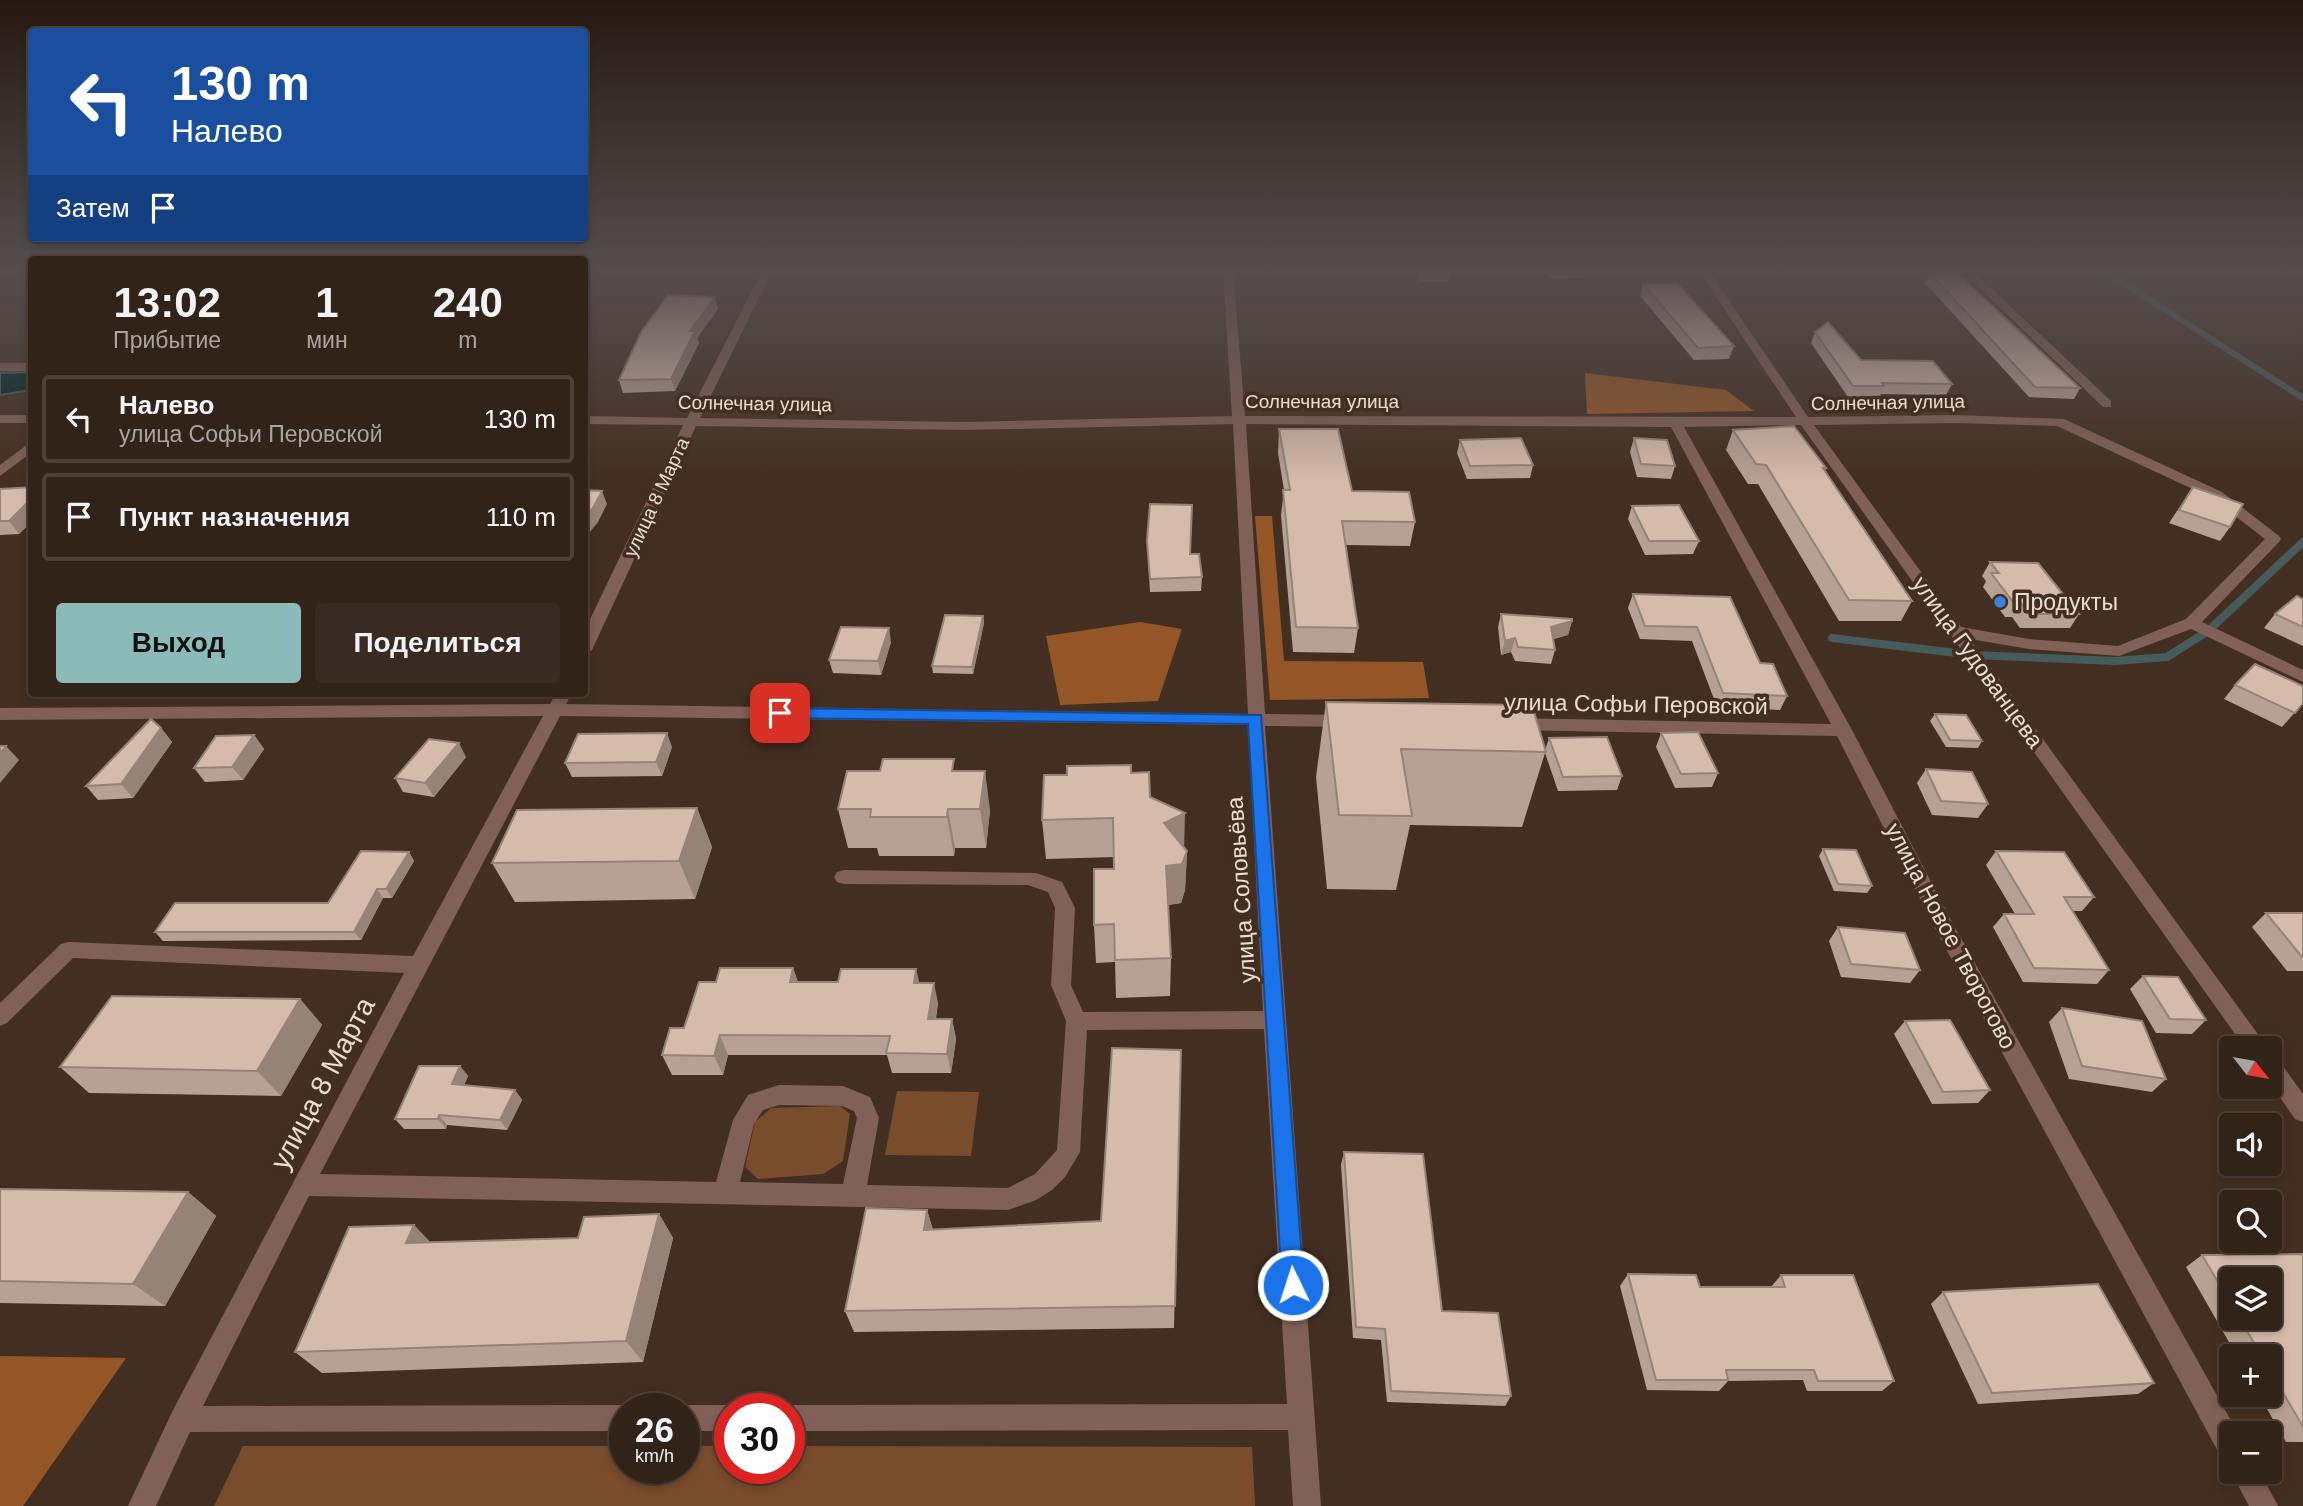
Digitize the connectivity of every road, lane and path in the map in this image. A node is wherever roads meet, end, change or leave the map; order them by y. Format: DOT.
graph roads {
  1 [pos="732,341"];
  2 [pos="1234,341"];
  3 [pos="1751,341"];
  4 [pos="2041,341"];
  5 [pos="0,367"];
  6 [pos="28,367"];
  7 [pos="2107,404"];
  8 [pos="0,419"];
  9 [pos="28,419"];
  10 [pos="588,420"];
  11 [pos="1240,420"];
  12 [pos="692,421"];
  13 [pos="1805,422"];
  14 [pos="1675,423"];
  15 [pos="28,448"];
  16 [pos="0,471"];
  17 [pos="2192,623"];
  18 [pos="1956,631"];
  19 [pos="588,642"];
  20 [pos="2303,677"];
  21 [pos="560,701"];
  22 [pos="0,714"];
  23 [pos="1255,719"];
  24 [pos="1365,721"];
  25 [pos="1503,724"];
  26 [pos="1843,730"];
  27 [pos="844,877"];
  28 [pos="418,965"];
  29 [pos="0,1017"];
  30 [pos="1274,1020"];
  31 [pos="1077,1021"];
  32 [pos="2248,1036"];
  33 [pos="2282,1083"];
  34 [pos="2303,1112"];
  35 [pos="302,1185"];
  36 [pos="725,1194"];
  37 [pos="853,1196"];
  38 [pos="1303,1417"];
  39 [pos="609,1418"];
  40 [pos="805,1418"];
  41 [pos="183,1419"];
  42 [pos="2219,1425"];
  43 [pos="2251,1484"];
  44 [pos="142,1506"];
  45 [pos="1307,1506"];
  46 [pos="2263,1506"];
  1 -- 12 [label="street, улица 8 Марта"];
  2 -- 11 [label="street, улица Соловьёва"];
  3 -- 13 [label="street, улица Гудованцева"];
  4 -- 7 [label="street"];
  5 -- 6 [label="street"];
  8 -- 9 [label="street"];
  10 -- 12 [label="street, Солнечная улица"];
  11 -- 12 [label="street, Солнечная улица"];
  11 -- 14 [label="street, Солнечная улица"];
  11 -- 23 [label="street, улица Соловьёва"];
  12 -- 19 [label="street, улица 8 Марта"];
  13 -- 14 [label="street, Солнечная улица"];
  13 -- 17 [label="street, Солнечная улица"];
  13 -- 18 [label="street, улица Гудованцева"];
  14 -- 26 [label="street, улица Новое Творогово"];
  15 -- 16 [label="street"];
  17 -- 18 [label="street"];
  17 -- 20 [label="street"];
  18 -- 32 [label="street, улица Гудованцева"];
  21 -- 22 [label="street"];
  21 -- 23 [label="street"];
  21 -- 28 [label="street, улица 8 Марта"];
  23 -- 24 [label="street"];
  23 -- 30 [label="street, улица Соловьёва"];
  25 -- 26 [label="street, улица Софьи Перовской"];
  26 -- 42 [label="street, улица Новое Творогово"];
  27 -- 31 [label="street"];
  28 -- 29 [label="street"];
  28 -- 35 [label="street, улица 8 Марта"];
  30 -- 31 [label="street"];
  30 -- 38 [label="street, улица Соловьёва"];
  31 -- 37 [label="street"];
  33 -- 34 [label="street"];
  35 -- 36 [label="street"];
  35 -- 41 [label="street, улица 8 Марта"];
  36 -- 37 [label="street"];
  36 -- 37 [label="street"];
  38 -- 40 [label="street"];
  38 -- 45 [label="street, улица Соловьёва"];
  39 -- 41 [label="street"];
  41 -- 44 [label="street, улица 8 Марта"];
  43 -- 46 [label="street"];
}
